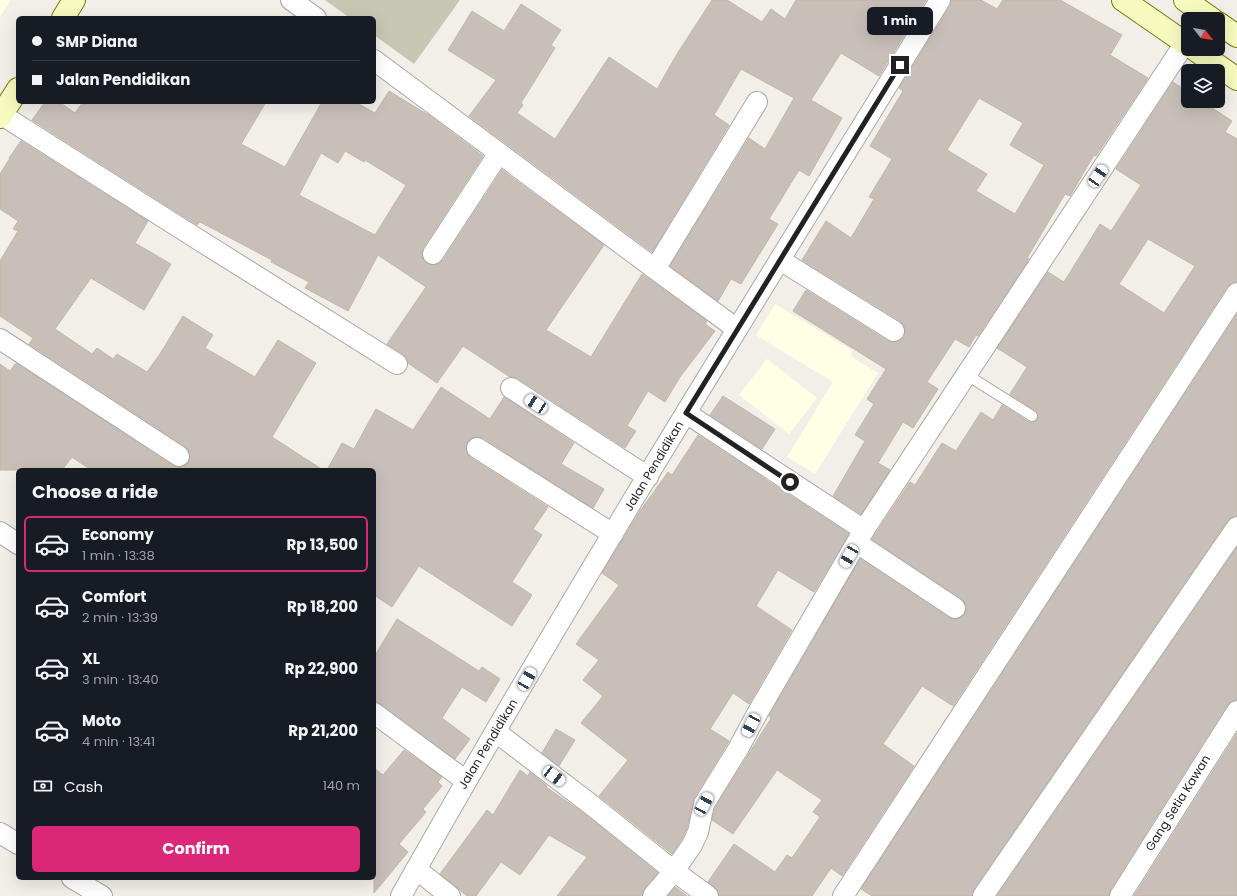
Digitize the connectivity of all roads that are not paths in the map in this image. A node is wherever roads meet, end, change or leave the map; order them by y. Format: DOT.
graph roads {
  1 [pos="74,0"];
  2 [pos="291,0"];
  3 [pos="940,0"];
  4 [pos="1123,0"];
  5 [pos="1185,0"];
  6 [pos="1202,12"];
  7 [pos="64,16"];
  8 [pos="313,16"];
  9 [pos="1225,28"];
  10 [pos="1237,36"];
  11 [pos="1181,40"];
  12 [pos="1182,56"];
  13 [pos="1204,56"];
  14 [pos="376,61"];
  15 [pos="1237,79"];
  16 [pos="16,92"];
  17 [pos="757,102"];
  18 [pos="1,116"];
  19 [pos="499,152"];
  20 [pos="433,254"];
  21 [pos="780,260"];
  22 [pos="655,269"];
  23 [pos="1237,293"];
  24 [pos="737,329"];
  25 [pos="894,331"];
  26 [pos="0,339"];
  27 [pos="397,364"];
  28 [pos="967,375"];
  29 [pos="511,388"];
  30 [pos="686,413"];
  31 [pos="1032,416"];
  32 [pos="477,448"];
  33 [pos="179,456"];
  34 [pos="648,476"];
  35 [pos="1237,527"];
  36 [pos="0,532"];
  37 [pos="612,534"];
  38 [pos="860,537"];
  39 [pos="16,543"];
  40 [pos="955,608"];
  41 [pos="1237,711"];
  42 [pos="376,714"];
  43 [pos="496,732"];
  44 [pos="466,781"];
  45 [pos="0,833"];
  46 [pos="16,843"];
  47 [pos="416,869"];
  48 [pos="674,871"];
  49 [pos="75,880"];
  50 [pos="102,896"];
  51 [pos="401,896"];
  52 [pos="450,896"];
  53 [pos="653,896"];
  54 [pos="708,896"];
  55 [pos="843,896"];
  56 [pos="983,896"];
  57 [pos="1120,896"];
  1 -- 7 [label="main road"];
  2 -- 8 [label="street"];
  3 -- 21 [label="street, Jalan Pendidikan"];
  4 -- 11 [label="main road"];
  5 -- 6 [label="main road"];
  9 -- 10 [label="main road"];
  12 -- 28 [label="street"];
  13 -- 15 [label="main road"];
  14 -- 19 [label="street"];
  16 -- 18 [label="main road"];
  17 -- 22 [label="street"];
  18 -- 27 [label="street"];
  19 -- 20 [label="street"];
  19 -- 22 [label="street"];
  21 -- 24 [label="street, Jalan Pendidikan"];
  21 -- 25 [label="street"];
  22 -- 24 [label="street"];
  23 -- 55 [label="street"];
  24 -- 30 [label="street, Jalan Pendidikan"];
  26 -- 33 [label="street"];
  28 -- 31 [label="lane"];
  28 -- 38 [label="street"];
  29 -- 34 [label="street"];
  30 -- 34 [label="street, Jalan Pendidikan"];
  30 -- 38 [label="street"];
  32 -- 37 [label="street"];
  34 -- 37 [label="street, Jalan Pendidikan"];
  35 -- 56 [label="street"];
  36 -- 39 [label="street"];
  37 -- 43 [label="street, Jalan Pendidikan"];
  38 -- 40 [label="street"];
  38 -- 48 [label="street"];
  41 -- 57 [label="street, Gang Setia Kawan"];
  42 -- 44 [label="street"];
  43 -- 44 [label="street, Jalan Pendidikan"];
  43 -- 48 [label="street"];
  44 -- 47 [label="street, Jalan Pendidikan"];
  45 -- 46 [label="street"];
  47 -- 51 [label="street, Jalan Pendidikan"];
  47 -- 52 [label="street"];
  48 -- 53 [label="street"];
  48 -- 54 [label="street"];
  49 -- 50 [label="street"];
}
